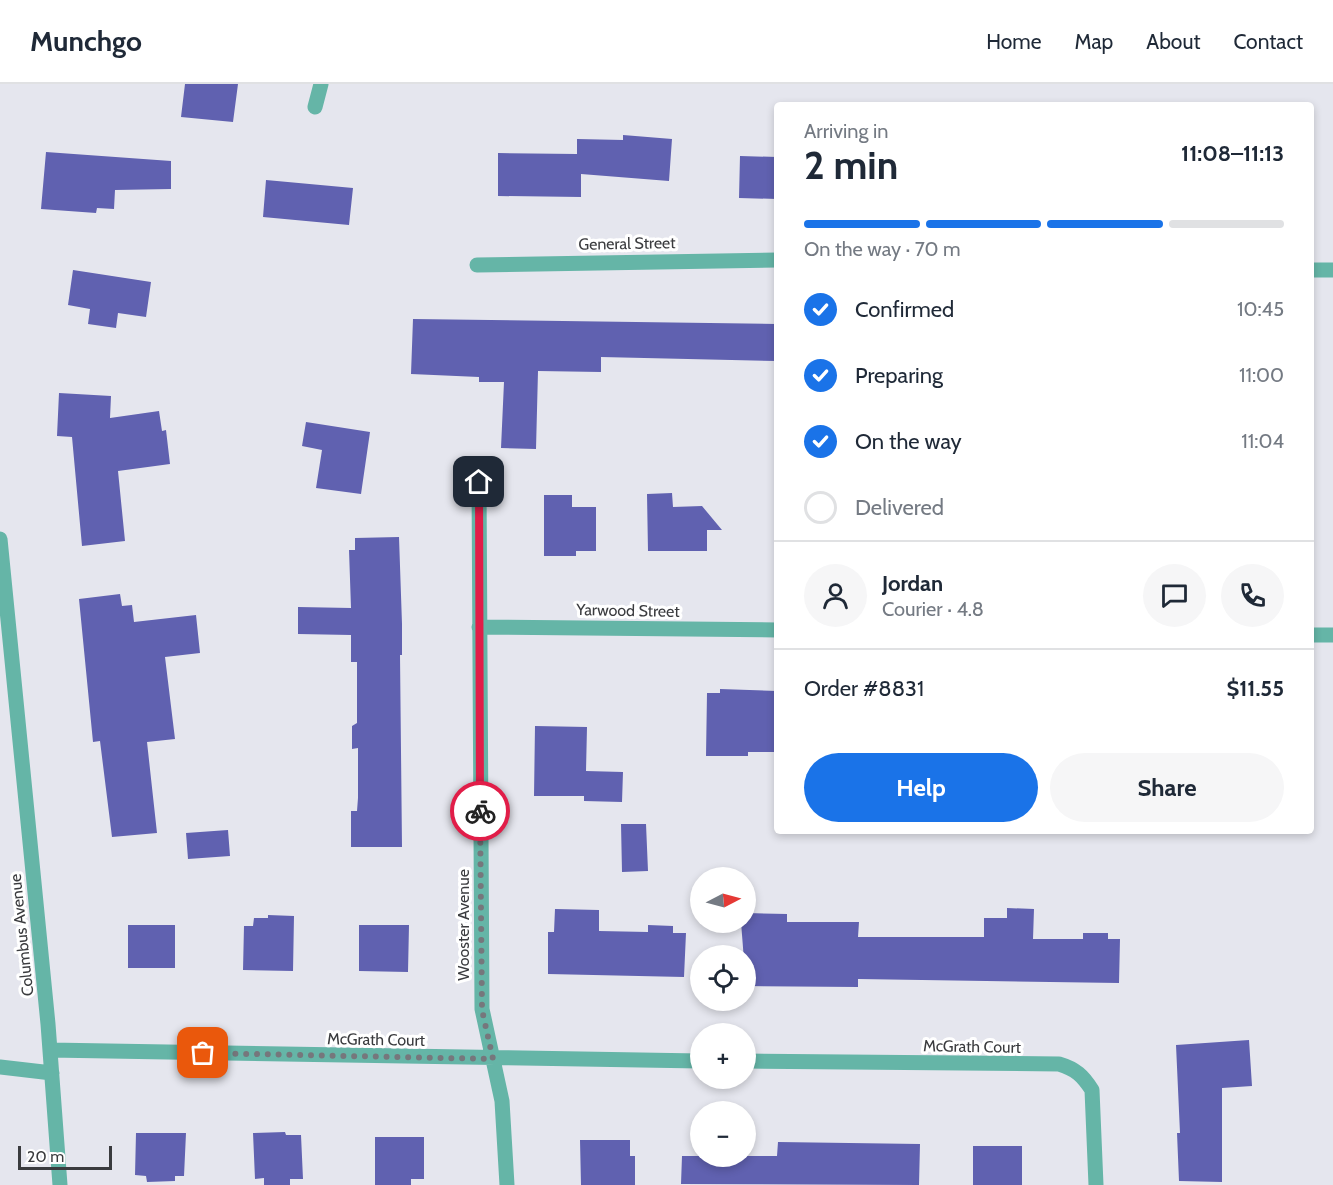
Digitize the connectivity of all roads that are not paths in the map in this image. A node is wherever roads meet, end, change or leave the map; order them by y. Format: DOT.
graph roads {
  1 [pos="321,84"];
  2 [pos="315,106"];
  3 [pos="774,260"];
  4 [pos="477,265"];
  5 [pos="1314,270"];
  6 [pos="1333,270"];
  7 [pos="479,482"];
  8 [pos="0,539"];
  9 [pos="479,627"];
  10 [pos="774,630"];
  11 [pos="1314,635"];
  12 [pos="1333,635"];
  13 [pos="50,1050"];
  14 [pos="493,1059"];
  15 [pos="690,1061"];
  16 [pos="756,1062"];
  17 [pos="0,1067"];
  18 [pos="52,1073"];
  19 [pos="60,1185"];
  20 [pos="507,1185"];
  21 [pos="1095,1185"];
  1 -- 2 [label="street"];
  3 -- 4 [label="street, General Street"];
  5 -- 6 [label="street"];
  7 -- 9 [label="street, Wooster Avenue"];
  8 -- 13 [label="street, Columbus Avenue"];
  9 -- 10 [label="street, Yarwood Street"];
  9 -- 14 [label="street, Wooster Avenue"];
  11 -- 12 [label="street"];
  13 -- 14 [label="street, McGrath Court"];
  13 -- 18 [label="street, Columbus Avenue"];
  14 -- 15 [label="street, McGrath Court"];
  14 -- 20 [label="street, Wooster Avenue"];
  16 -- 21 [label="street, McGrath Court"];
  17 -- 18 [label="street"];
  18 -- 19 [label="street, Columbus Avenue"];
}
